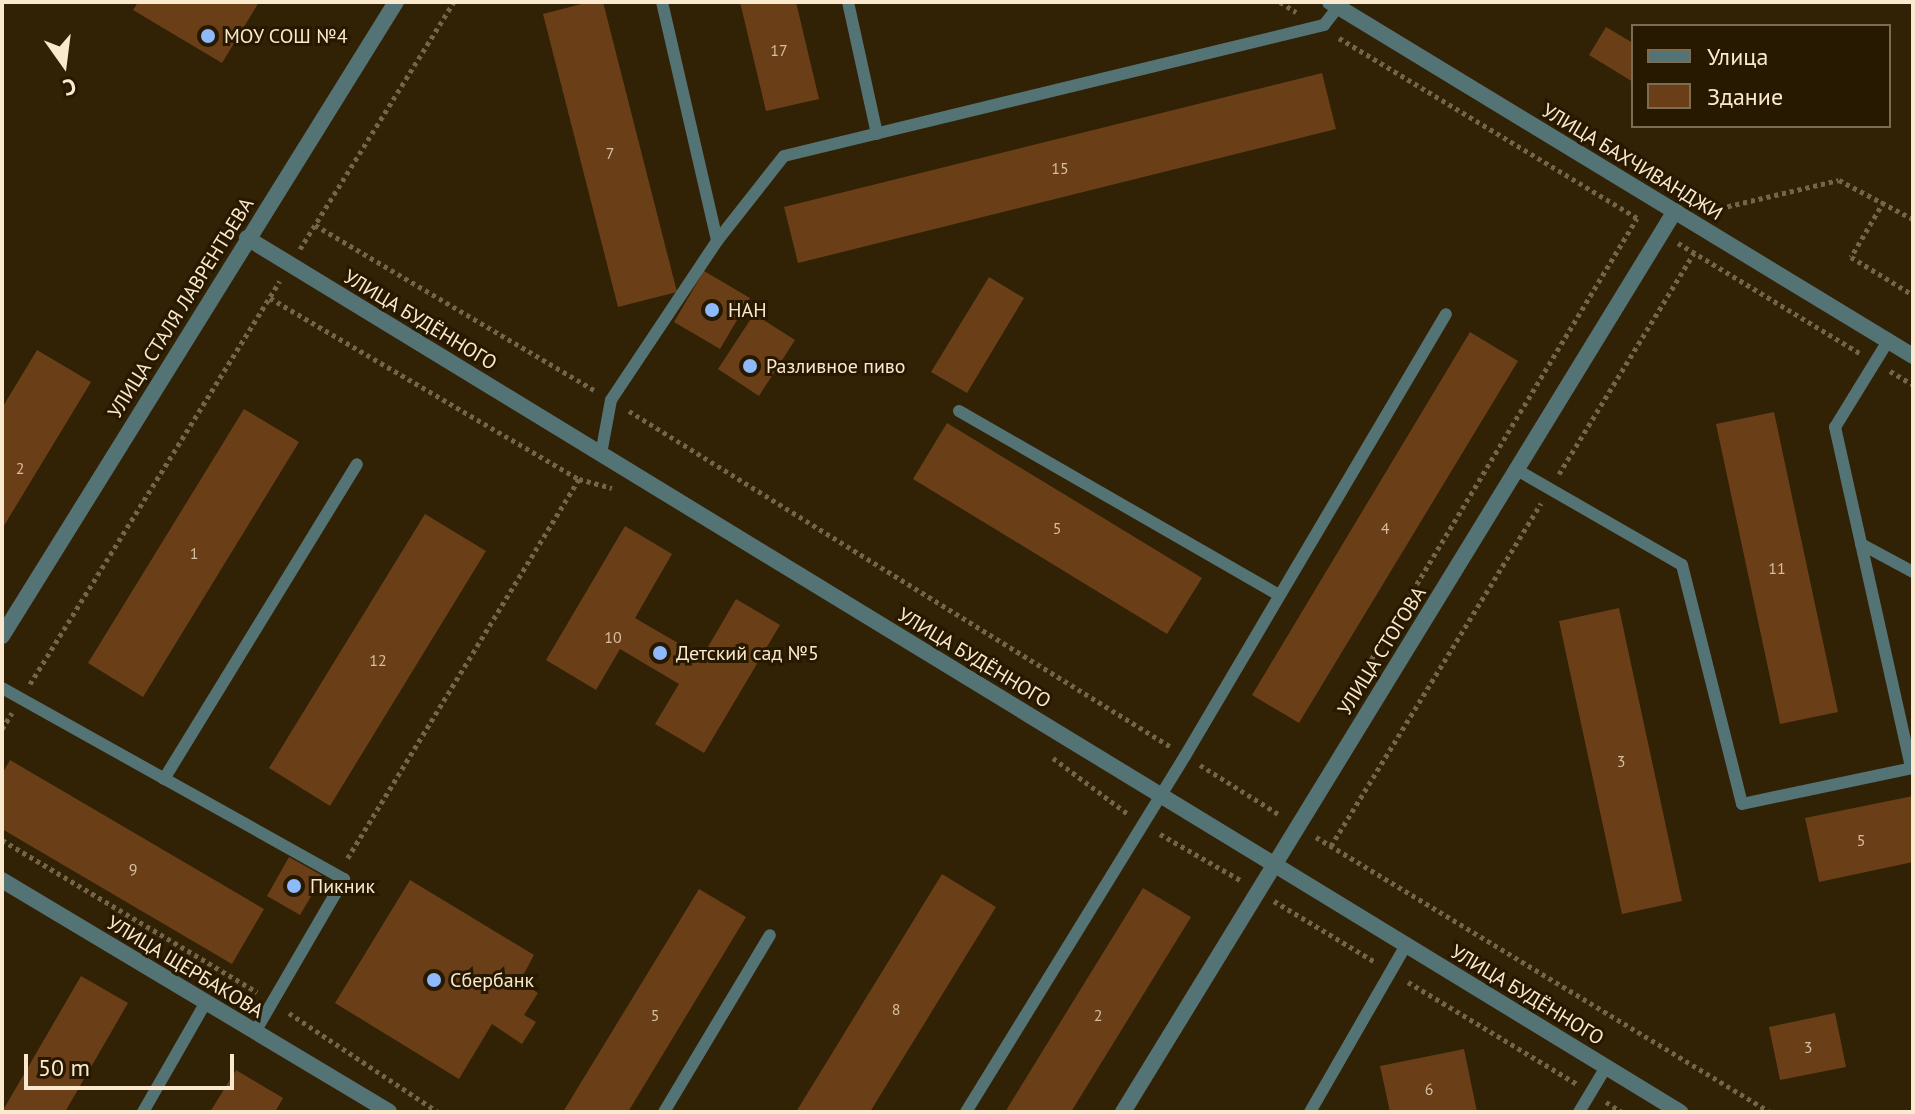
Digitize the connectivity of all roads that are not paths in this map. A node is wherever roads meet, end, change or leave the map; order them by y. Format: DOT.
graph roads {
  1 [pos="396,2"];
  2 [pos="662,2"];
  3 [pos="848,2"];
  4 [pos="1334,4"];
  5 [pos="877,134"];
  6 [pos="1680,214"];
  7 [pos="247,238"];
  8 [pos="717,241"];
  9 [pos="1446,314"];
  10 [pos="1888,341"];
  11 [pos="1913,356"];
  12 [pos="959,411"];
  13 [pos="601,454"];
  14 [pos="357,464"];
  15 [pos="1517,470"];
  16 [pos="1861,544"];
  17 [pos="1913,572"];
  18 [pos="1279,595"];
  19 [pos="2,636"];
  20 [pos="2,688"];
  21 [pos="1912,768"];
  22 [pos="164,779"];
  23 [pos="1161,795"];
  24 [pos="1275,865"];
  25 [pos="2,880"];
  26 [pos="770,935"];
  27 [pos="1406,945"];
  28 [pos="206,1002"];
  29 [pos="255,1032"];
  30 [pos="1606,1067"];
  31 [pos="383,1110"];
  32 [pos="143,1112"];
  33 [pos="664,1112"];
  34 [pos="966,1112"];
  35 [pos="1123,1112"];
  36 [pos="1310,1112"];
  37 [pos="1579,1112"];
  38 [pos="1680,1112"];
  1 -- 7 [label="street, УЛИЦА СТАЛЯ ЛАВРЕНТЬЕВА"];
  2 -- 8 [label="lane"];
  3 -- 5 [label="lane"];
  4 -- 5 [label="lane"];
  4 -- 6 [label="street, УЛИЦА БАХЧИВАНДЖИ"];
  5 -- 8 [label="lane"];
  6 -- 10 [label="street, УЛИЦА БАХЧИВАНДЖИ"];
  6 -- 15 [label="street, УЛИЦА СТОГОВА"];
  7 -- 13 [label="street, УЛИЦА БУДЁННОГО"];
  7 -- 19 [label="street, УЛИЦА СТАЛЯ ЛАВРЕНТЬЕВА"];
  8 -- 13 [label="lane"];
  9 -- 18 [label="lane"];
  10 -- 11 [label="street, УЛИЦА БАХЧИВАНДЖИ"];
  10 -- 16 [label="lane"];
  12 -- 18 [label="lane"];
  13 -- 23 [label="street, УЛИЦА БУДЁННОГО"];
  14 -- 22 [label="lane"];
  15 -- 21 [label="lane"];
  15 -- 24 [label="street, УЛИЦА СТОГОВА"];
  16 -- 17 [label="lane"];
  16 -- 21 [label="lane"];
  18 -- 23 [label="lane"];
  20 -- 22 [label="lane"];
  22 -- 29 [label="lane"];
  23 -- 24 [label="street, УЛИЦА БУДЁННОГО"];
  23 -- 34 [label="lane"];
  24 -- 27 [label="street, УЛИЦА БУДЁННОГО"];
  24 -- 35 [label="street, УЛИЦА СТОГОВА"];
  25 -- 28 [label="street, УЛИЦА ЩЕРБАКОВА"];
  26 -- 33 [label="lane"];
  27 -- 30 [label="street, УЛИЦА БУДЁННОГО"];
  27 -- 36 [label="lane"];
  28 -- 29 [label="street, УЛИЦА ЩЕРБАКОВА"];
  28 -- 32 [label="lane"];
  29 -- 31 [label="street, УЛИЦА ЩЕРБАКОВА"];
  30 -- 37 [label="lane"];
  30 -- 38 [label="street, УЛИЦА БУДЁННОГО"];
}
